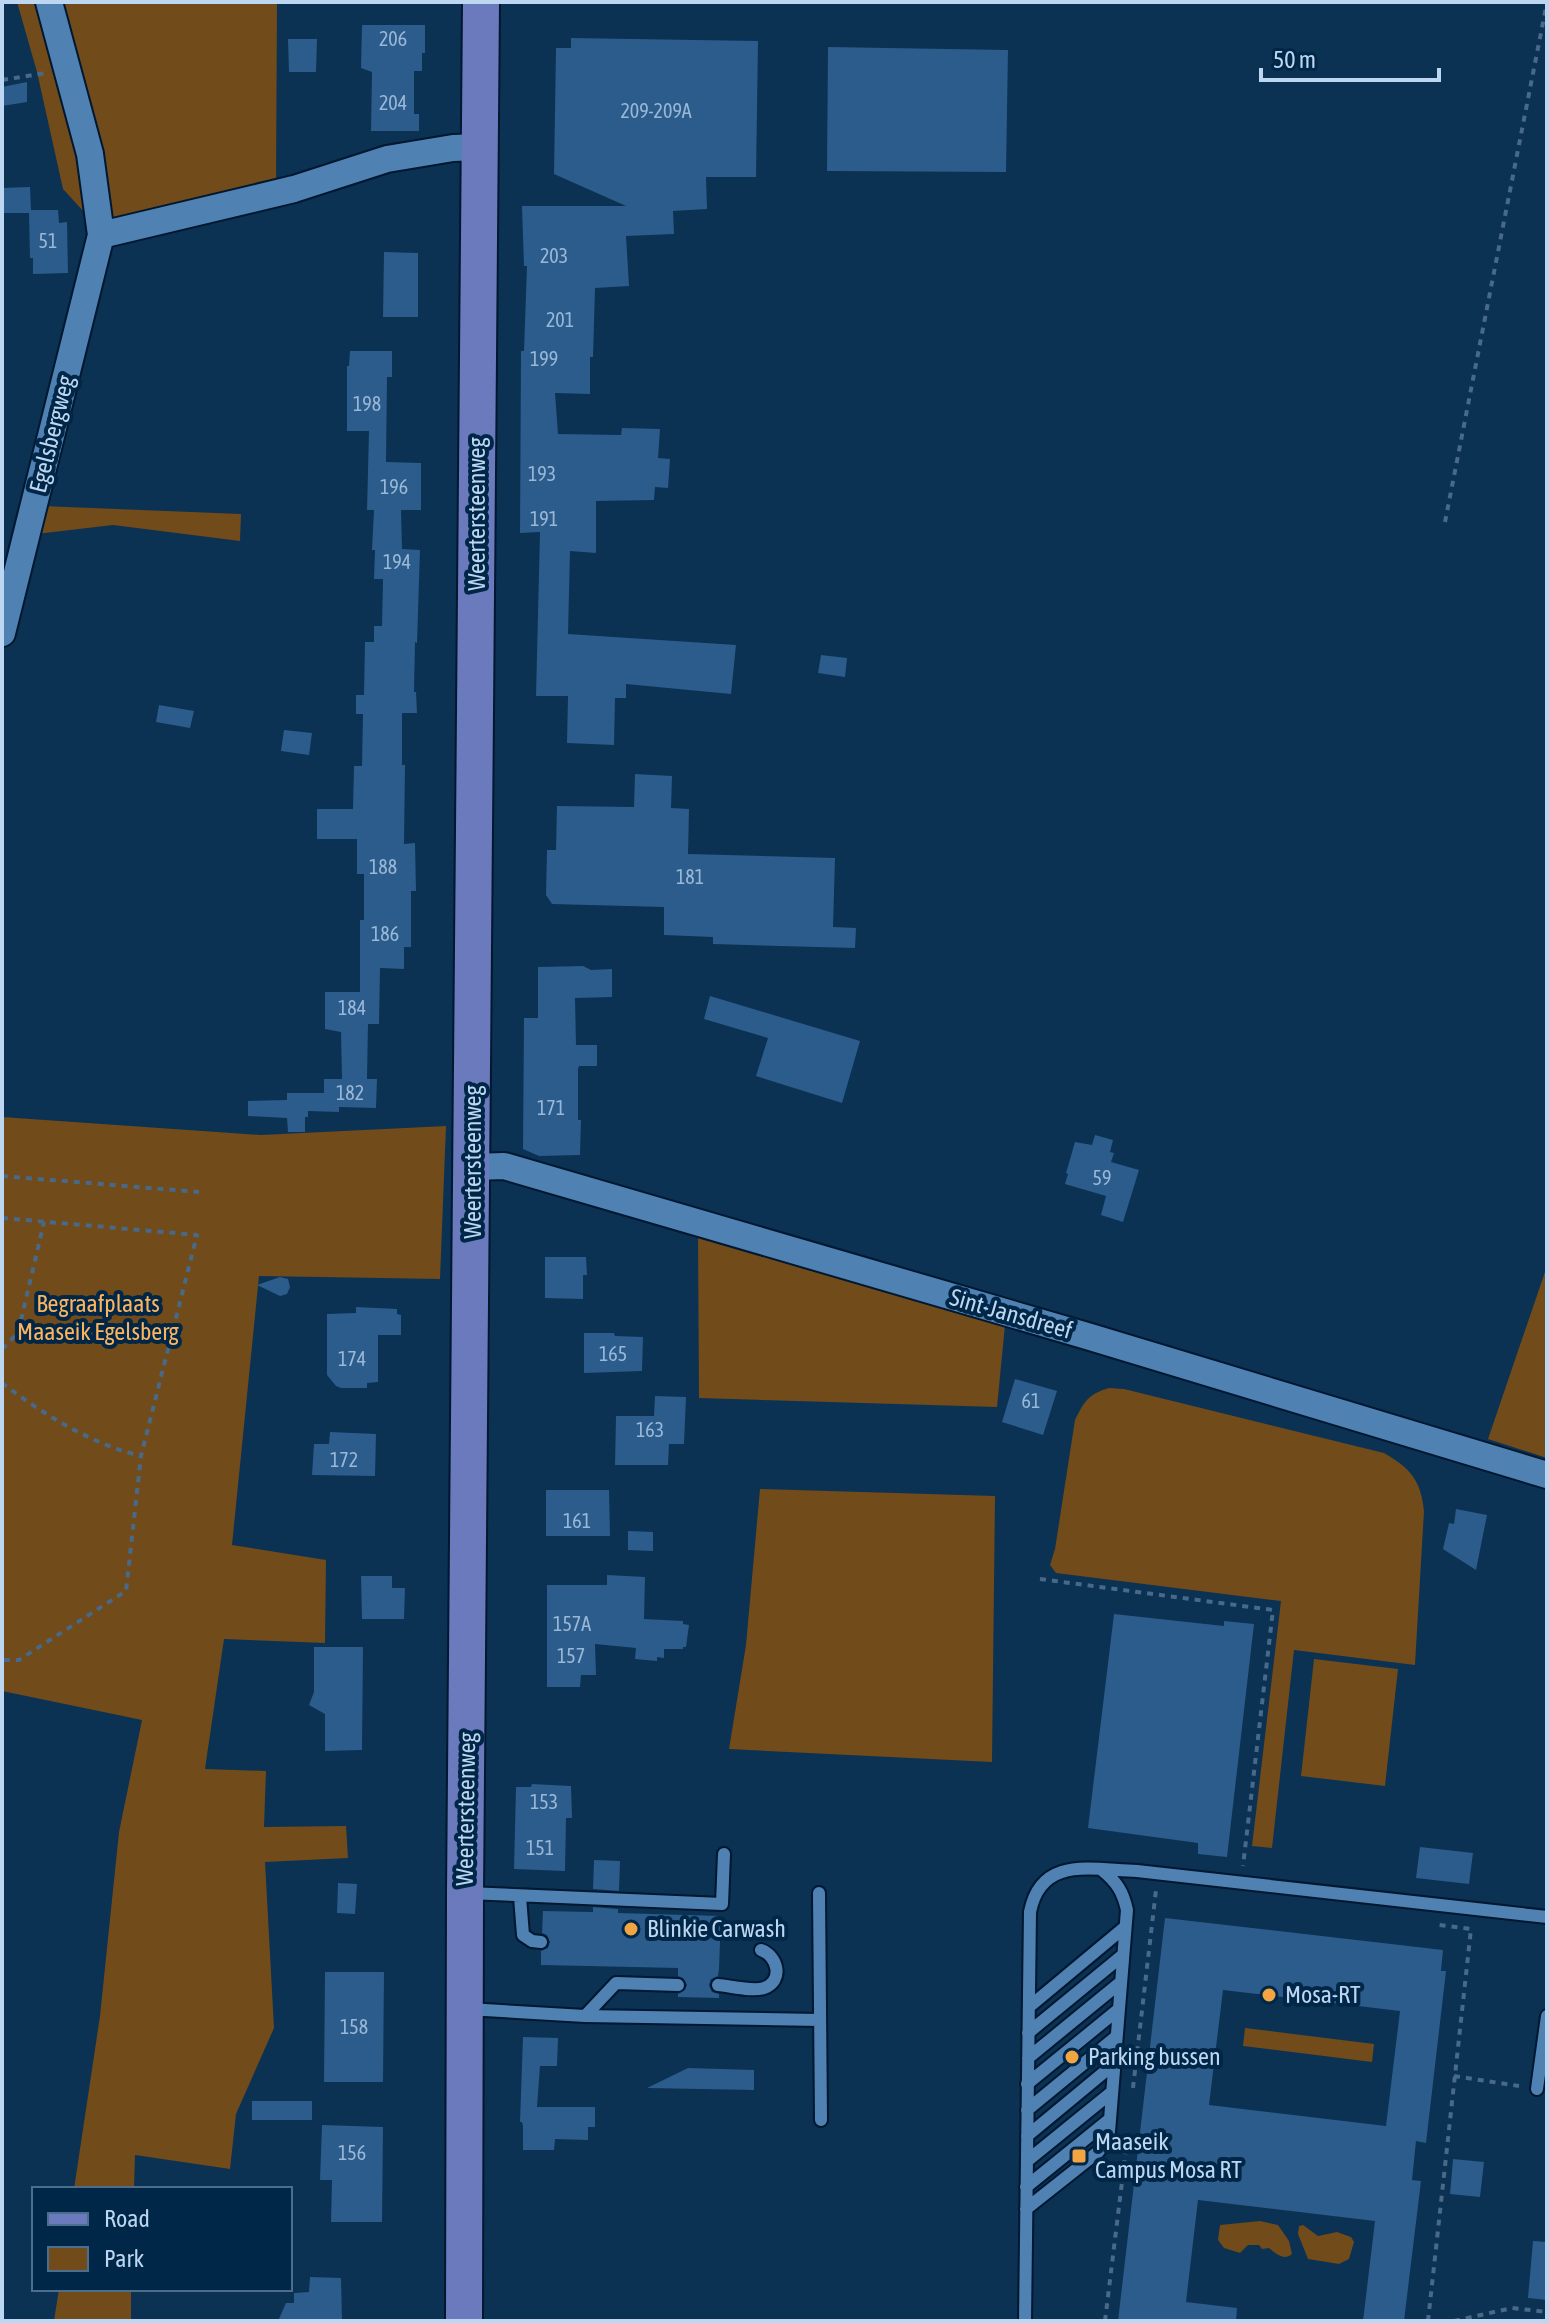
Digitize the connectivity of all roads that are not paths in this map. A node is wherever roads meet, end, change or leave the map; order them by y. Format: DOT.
graph roads {
  1 [pos="49,2"];
  2 [pos="481,2"];
  3 [pos="480,147"];
  4 [pos="101,235"];
  5 [pos="2,633"];
  6 [pos="473,1167"];
  7 [pos="1547,1475"];
  8 [pos="724,1854"];
  9 [pos="1102,1870"];
  10 [pos="465,1893"];
  11 [pos="819,1893"];
  12 [pos="520,1897"];
  13 [pos="1547,1917"];
  14 [pos="1125,1927"];
  15 [pos="541,1942"];
  16 [pos="761,1950"];
  17 [pos="1123,1955"];
  18 [pos="1121,1982"];
  19 [pos="678,1985"];
  20 [pos="718,1985"];
  21 [pos="1029,2007"];
  22 [pos="465,2009"];
  23 [pos="1119,2009"];
  24 [pos="585,2016"];
  25 [pos="1547,2016"];
  26 [pos="820,2020"];
  27 [pos="1028,2033"];
  28 [pos="1116,2037"];
  29 [pos="1028,2058"];
  30 [pos="1114,2064"];
  31 [pos="1027,2084"];
  32 [pos="1537,2089"];
  33 [pos="1112,2092"];
  34 [pos="1027,2110"];
  35 [pos="1110,2119"];
  36 [pos="821,2120"];
  37 [pos="1027,2136"];
  38 [pos="1027,2161"];
  39 [pos="1026,2187"];
  40 [pos="1026,2209"];
  41 [pos="464,2321"];
  42 [pos="1025,2321"];
  1 -- 4 [label="street, Egelsbergweg"];
  2 -- 3 [label="main road, Weertersteenweg"];
  3 -- 4 [label="street"];
  3 -- 6 [label="main road, Weertersteenweg"];
  4 -- 5 [label="street, Egelsbergweg"];
  6 -- 7 [label="street, Sint-Jansdreef"];
  6 -- 10 [label="main road, Weertersteenweg"];
  8 -- 12 [label="lane"];
  9 -- 13 [label="lane"];
  9 -- 14 [label="lane"];
  9 -- 21 [label="lane"];
  10 -- 12 [label="lane"];
  10 -- 22 [label="main road, Weertersteenweg"];
  11 -- 26 [label="lane"];
  12 -- 15 [label="lane"];
  14 -- 17 [label="lane"];
  14 -- 21 [label="lane"];
  16 -- 20 [label="lane"];
  17 -- 18 [label="lane"];
  17 -- 27 [label="lane"];
  18 -- 23 [label="lane"];
  18 -- 29 [label="lane"];
  19 -- 24 [label="lane"];
  21 -- 27 [label="lane"];
  22 -- 24 [label="lane"];
  22 -- 41 [label="main road, Weertersteenweg"];
  23 -- 28 [label="lane"];
  23 -- 31 [label="lane"];
  24 -- 26 [label="lane"];
  25 -- 32 [label="lane"];
  26 -- 36 [label="lane"];
  27 -- 29 [label="lane"];
  28 -- 30 [label="lane"];
  28 -- 34 [label="lane"];
  29 -- 31 [label="lane"];
  30 -- 33 [label="lane"];
  30 -- 37 [label="lane"];
  31 -- 34 [label="lane"];
  33 -- 35 [label="lane"];
  33 -- 38 [label="lane"];
  34 -- 37 [label="lane"];
  35 -- 39 [label="lane"];
  35 -- 40 [label="lane"];
  37 -- 38 [label="lane"];
  38 -- 39 [label="lane"];
  39 -- 40 [label="lane"];
  40 -- 42 [label="lane"];
}
